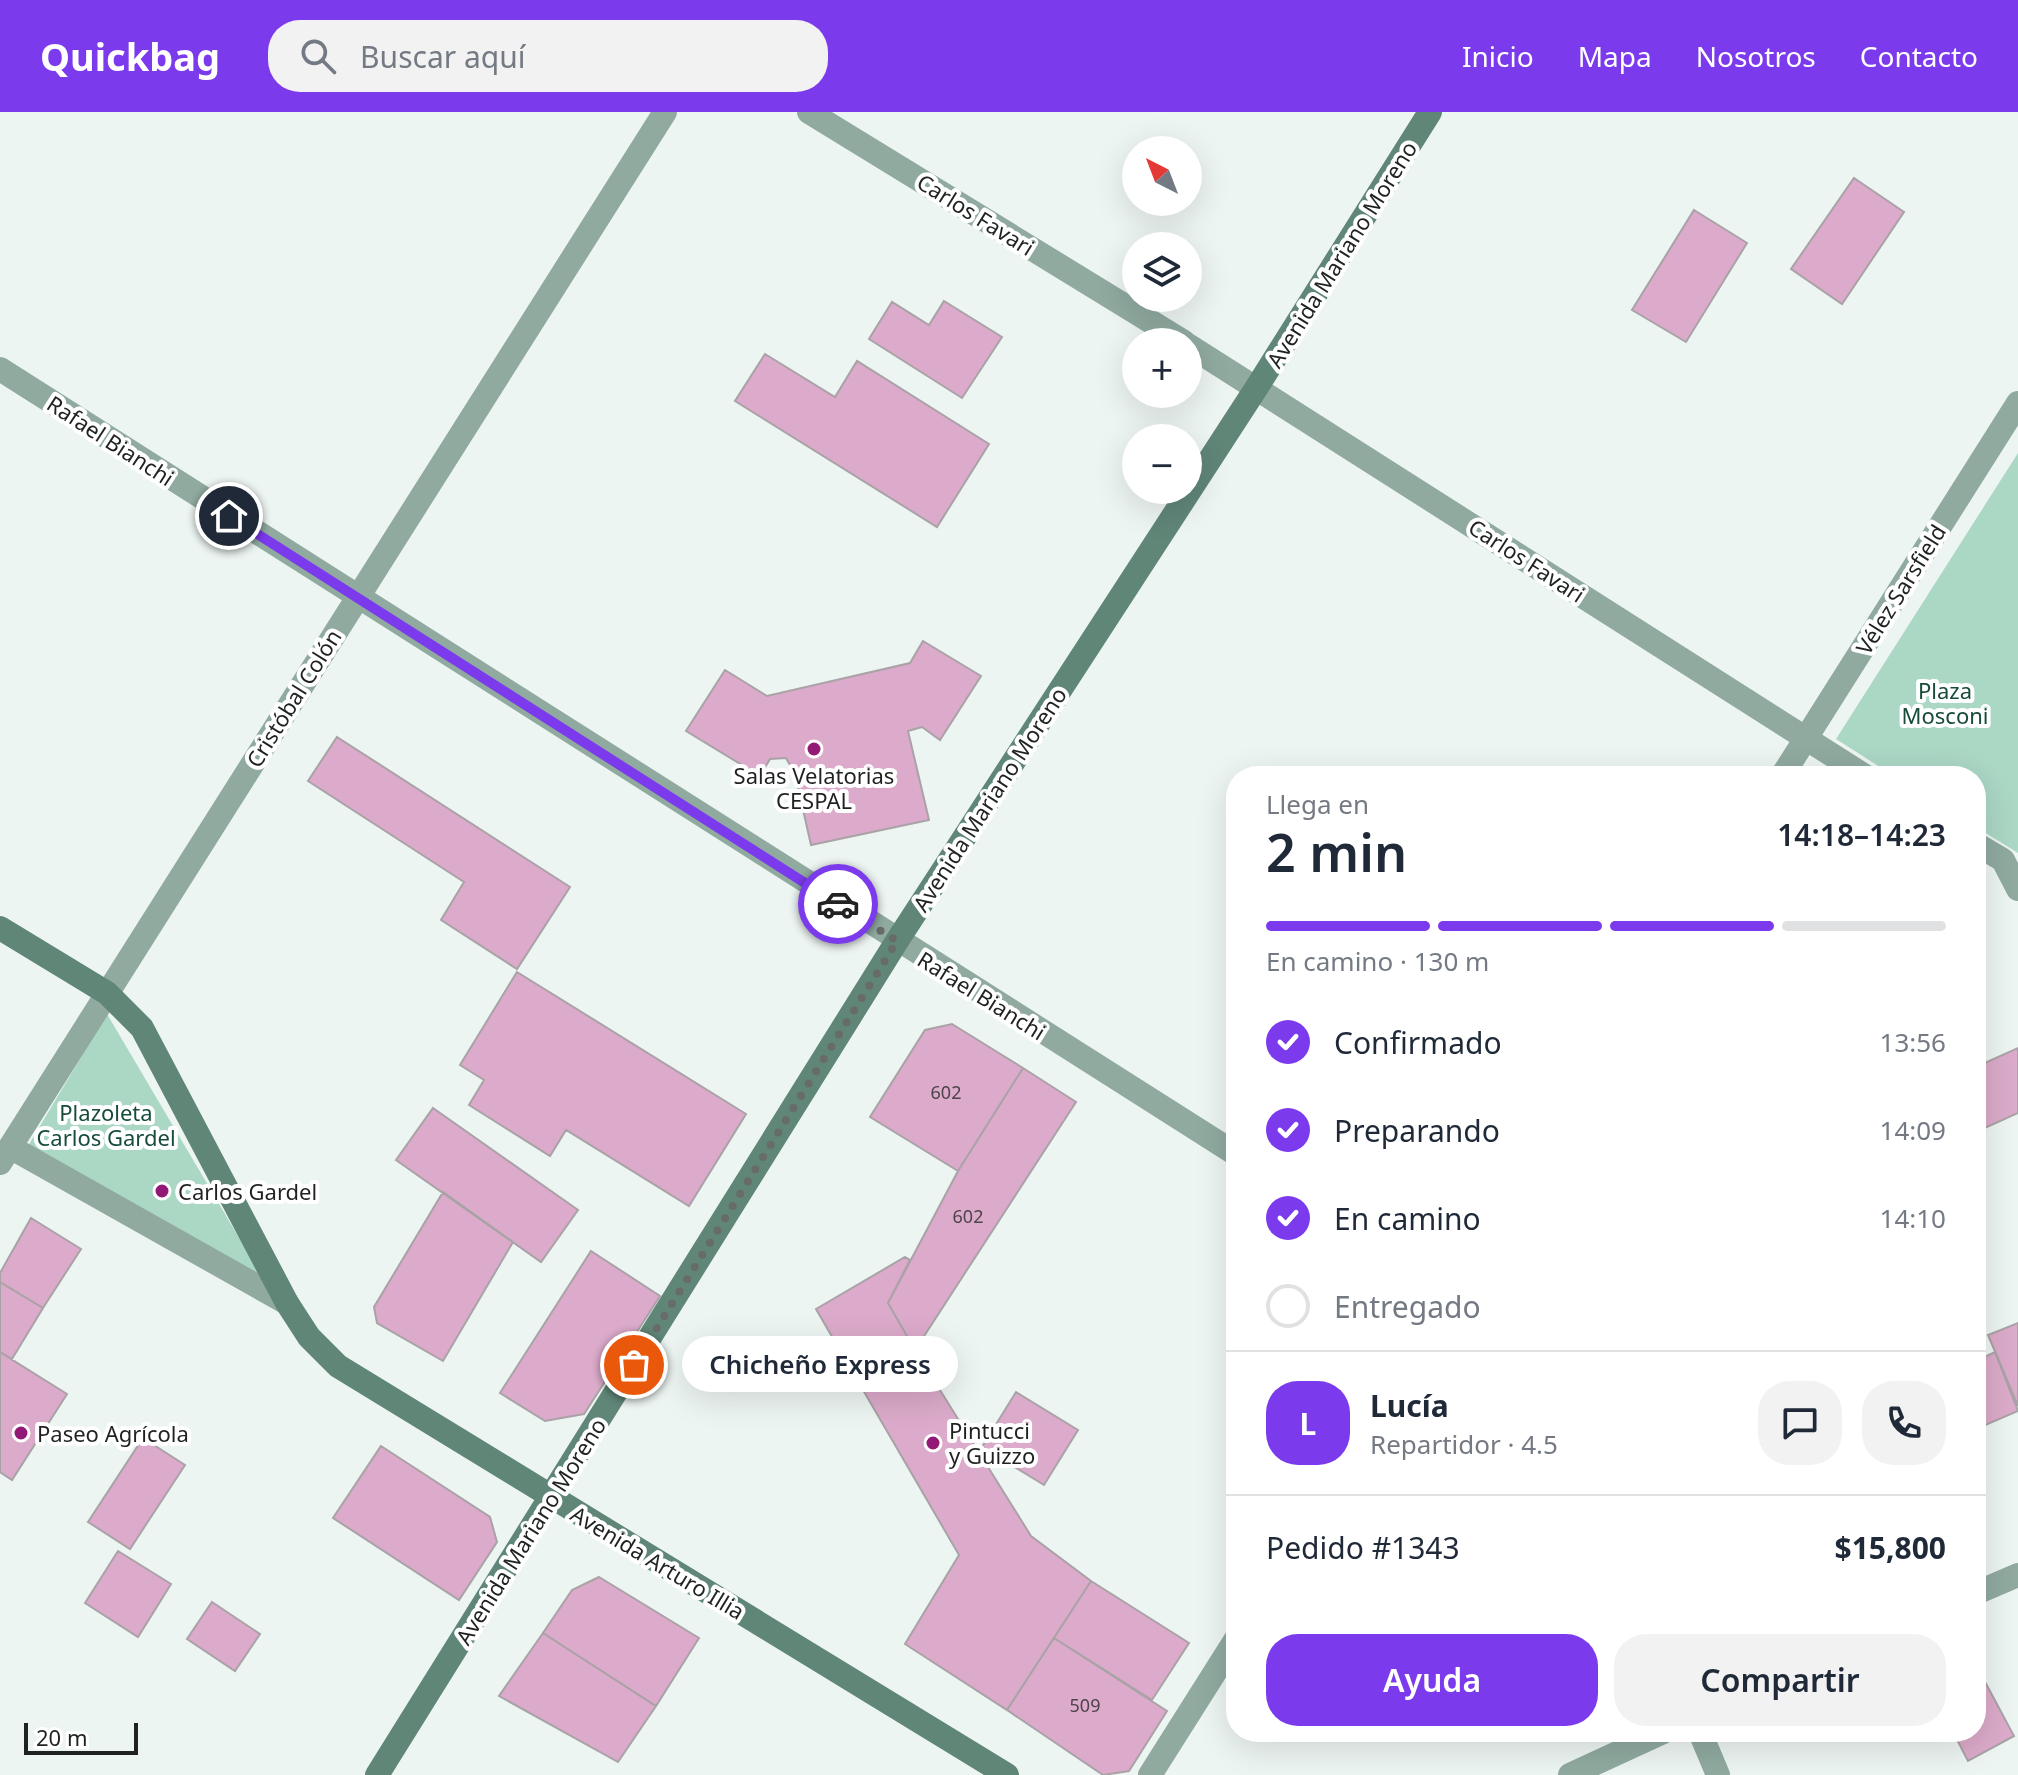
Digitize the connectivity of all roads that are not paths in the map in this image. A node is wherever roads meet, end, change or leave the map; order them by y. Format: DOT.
graph roads {
  1 [pos="665,112"];
  2 [pos="809,112"];
  3 [pos="1430,112"];
  4 [pos="1162,328"];
  5 [pos="1202,353"];
  6 [pos="0,369"];
  7 [pos="1257,387"];
  8 [pos="2018,403"];
  9 [pos="357,597"];
  10 [pos="1805,739"];
  11 [pos="1788,766"];
  12 [pos="1849,766"];
  13 [pos="1986,850"];
  14 [pos="2018,889"];
  15 [pos="0,928"];
  16 [pos="897,941"];
  17 [pos="107,993"];
  18 [pos="1226,1148"];
  19 [pos="5,1155"];
  20 [pos="287,1303"];
  21 [pos="552,1498"];
  22 [pos="2018,1575"];
  23 [pos="1986,1589"];
  24 [pos="1226,1655"];
  25 [pos="1641,1742"];
  26 [pos="1704,1742"];
  27 [pos="377,1775"];
  28 [pos="1007,1775"];
  29 [pos="1150,1775"];
  30 [pos="1570,1775"];
  31 [pos="1718,1775"];
  1 -- 9 [label="street, Cristóbal Colón"];
  2 -- 4 [label="street, Carlos Favari"];
  3 -- 7 [label="main road, Avenida Mariano Moreno"];
  5 -- 7 [label="street, Carlos Favari"];
  6 -- 9 [label="street, Rafael Bianchi"];
  7 -- 10 [label="street, Carlos Favari"];
  7 -- 16 [label="main road, Avenida Mariano Moreno"];
  8 -- 10 [label="street, Vélez Sarsfield"];
  9 -- 16 [label="street, Rafael Bianchi"];
  9 -- 17 [label="street, Cristóbal Colón"];
  10 -- 11 [label="street, Vélez Sarsfield"];
  10 -- 12 [label="street, Carlos Favari"];
  13 -- 14 [label="street"];
  15 -- 17 [label="main road, Avenida Arturo Illia"];
  16 -- 18 [label="street, Rafael Bianchi"];
  16 -- 21 [label="main road, Avenida Mariano Moreno"];
  17 -- 19 [label="street, Cristóbal Colón"];
  17 -- 20 [label="main road, Avenida Arturo Illia"];
  19 -- 20 [label="street, Avenida Arturo Illia"];
  20 -- 21 [label="main road, Avenida Arturo Illia"];
  21 -- 27 [label="main road, Avenida Mariano Moreno"];
  21 -- 28 [label="main road, Avenida Arturo Illia"];
  22 -- 23 [label="street"];
  24 -- 29 [label="street"];
  25 -- 30 [label="street"];
  26 -- 31 [label="street"];
}
